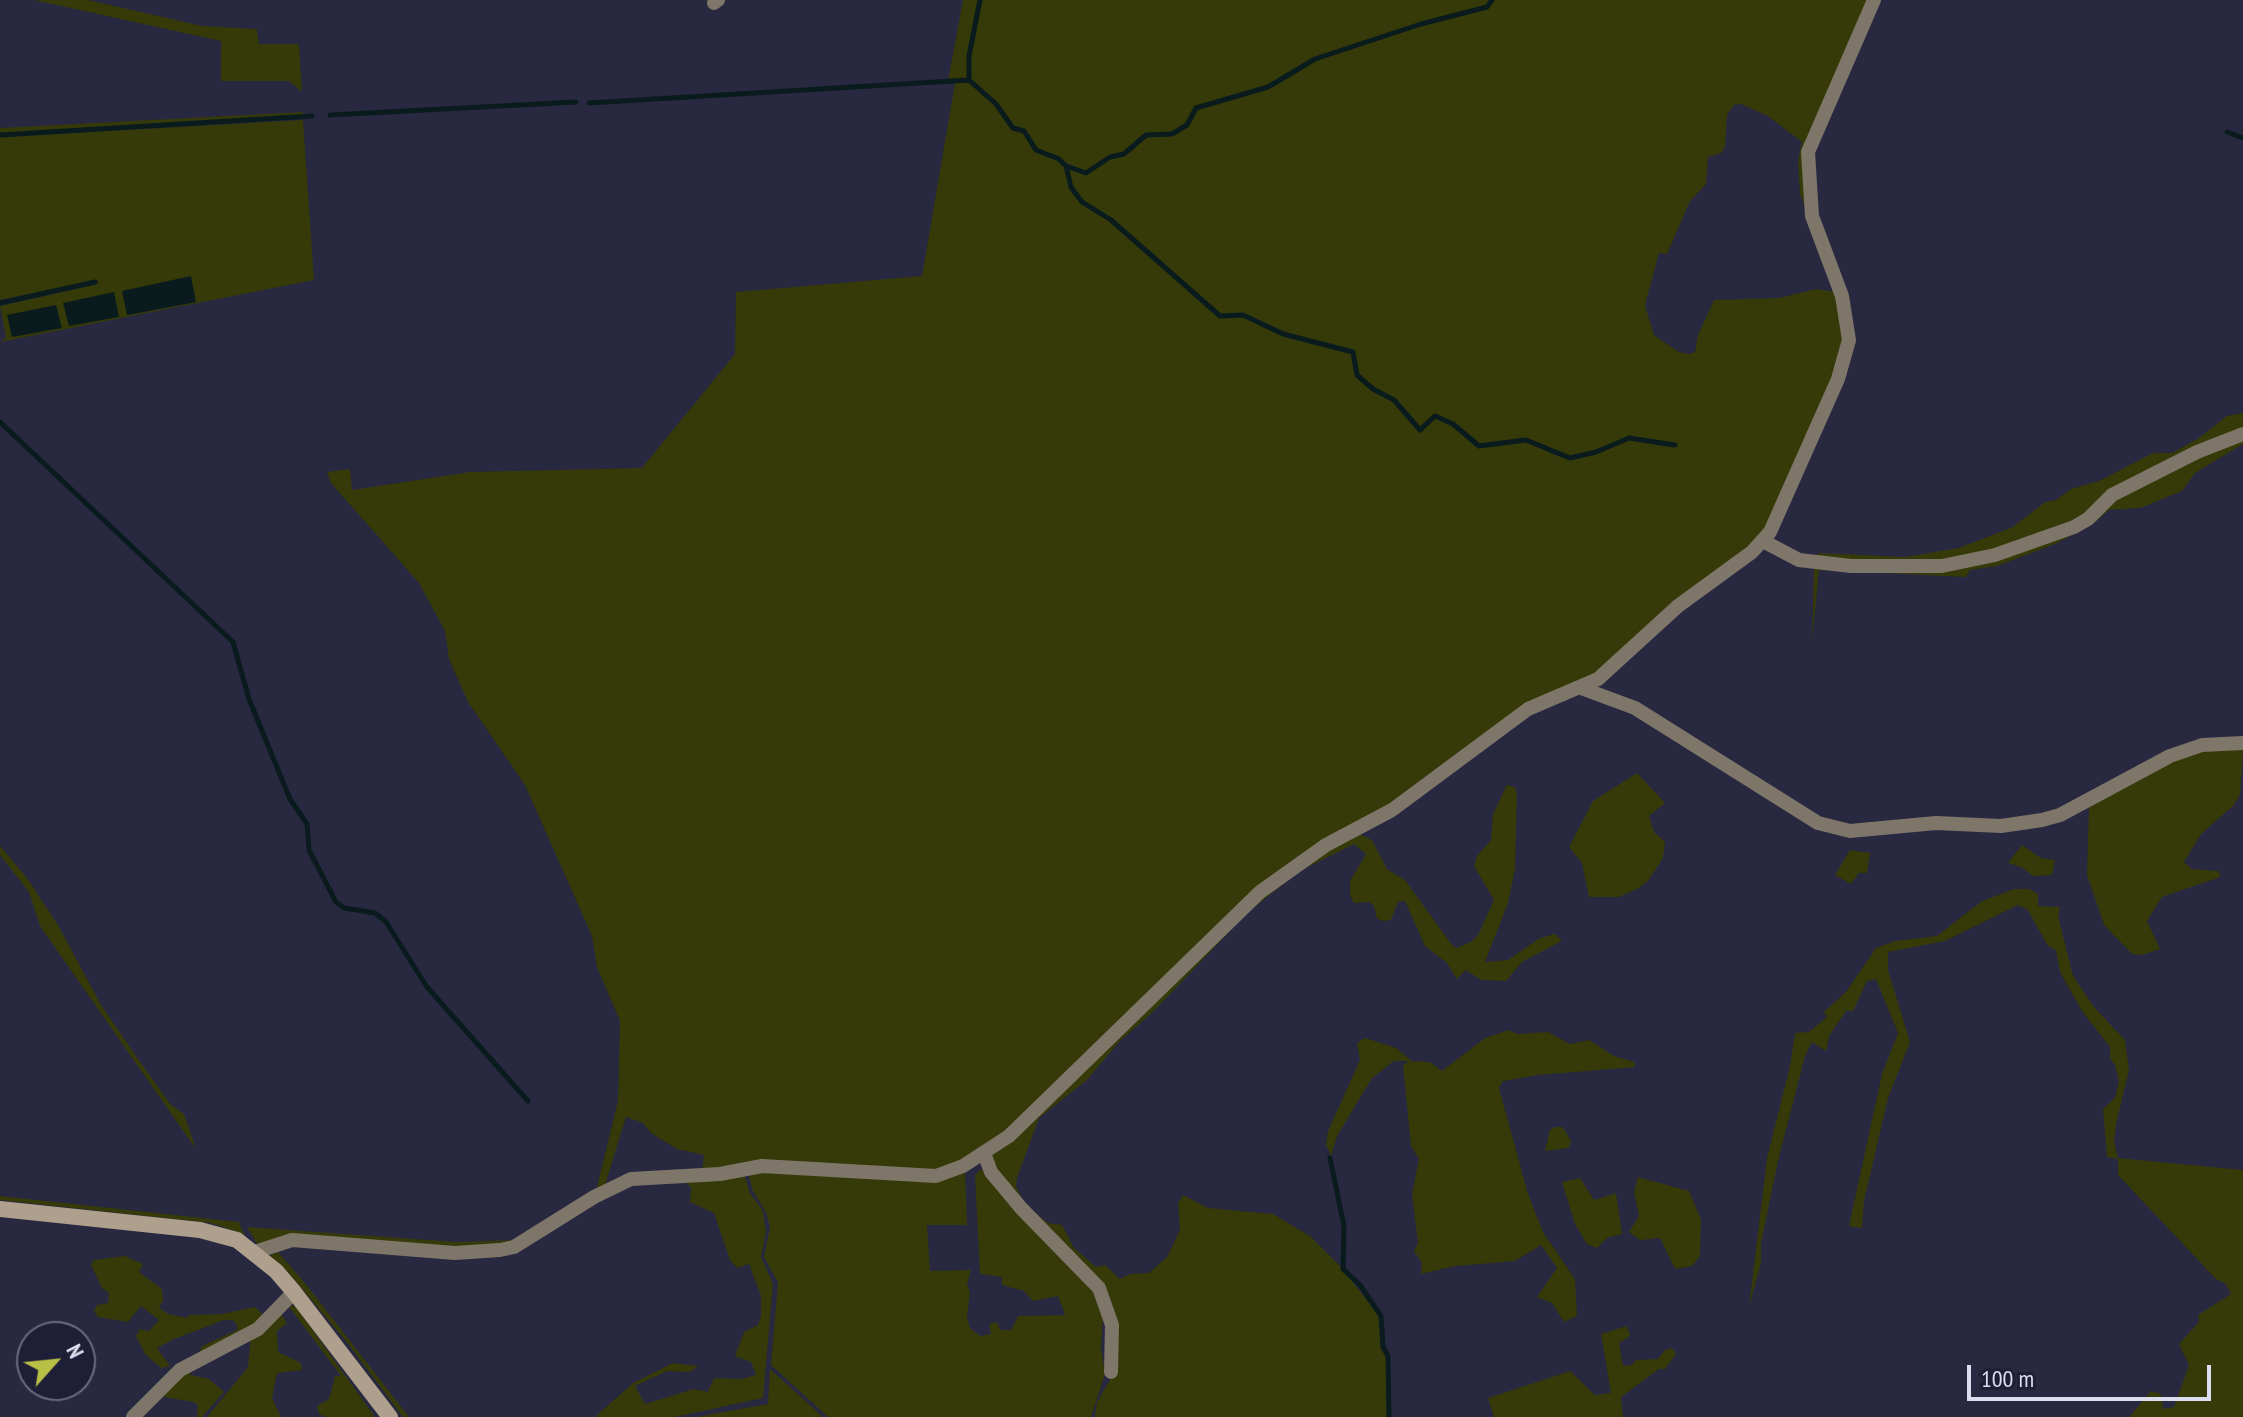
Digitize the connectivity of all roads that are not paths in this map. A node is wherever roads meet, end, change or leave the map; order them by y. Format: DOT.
graph roads {
  1 [pos="1874,0"];
  2 [pos="2243,434"];
  3 [pos="1763,541"];
  4 [pos="1581,688"];
  5 [pos="2243,743"];
  6 [pos="984,1153"];
  7 [pos="0,1209"];
  8 [pos="255,1252"];
  9 [pos="294,1292"];
  10 [pos="1111,1372"];
  11 [pos="133,1417"];
  12 [pos="390,1417"];
  1 -- 3 [label="street"];
  2 -- 3 [label="street"];
  3 -- 4 [label="street"];
  4 -- 5 [label="street"];
  4 -- 6 [label="street"];
  6 -- 8 [label="street"];
  6 -- 10 [label="street"];
  7 -- 8 [label="main road"];
  8 -- 9 [label="main road"];
  9 -- 11 [label="street"];
  9 -- 12 [label="main road"];
}
